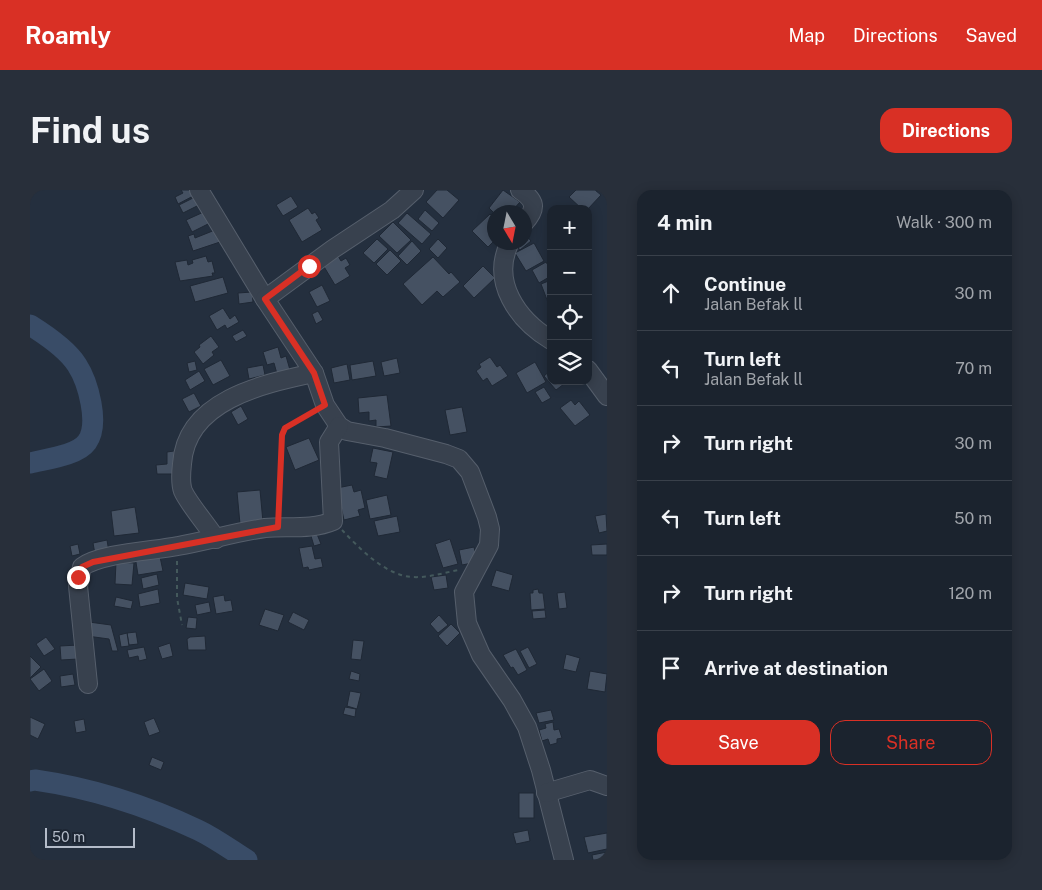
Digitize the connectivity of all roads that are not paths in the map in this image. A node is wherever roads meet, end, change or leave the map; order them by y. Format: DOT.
graph roads {
  1 [pos="199,190"];
  2 [pos="414,190"];
  3 [pos="520,190"];
  4 [pos="532,208"];
  5 [pos="507,250"];
  6 [pos="265,299"];
  7 [pos="547,338"];
  8 [pos="314,373"];
  9 [pos="592,375"];
  10 [pos="607,396"];
  11 [pos="338,426"];
  12 [pos="216,538"];
  13 [pos="88,684"];
  14 [pos="607,786"];
  15 [pos="546,792"];
  16 [pos="564,860"];
  1 -- 6 [label="street"];
  2 -- 6 [label="street"];
  3 -- 4 [label="street"];
  5 -- 7 [label="street"];
  6 -- 8 [label="street"];
  8 -- 11 [label="street"];
  8 -- 12 [label="street"];
  9 -- 10 [label="street"];
  11 -- 12 [label="street"];
  11 -- 15 [label="street"];
  12 -- 13 [label="street"];
  14 -- 15 [label="street"];
  15 -- 16 [label="street"];
}
